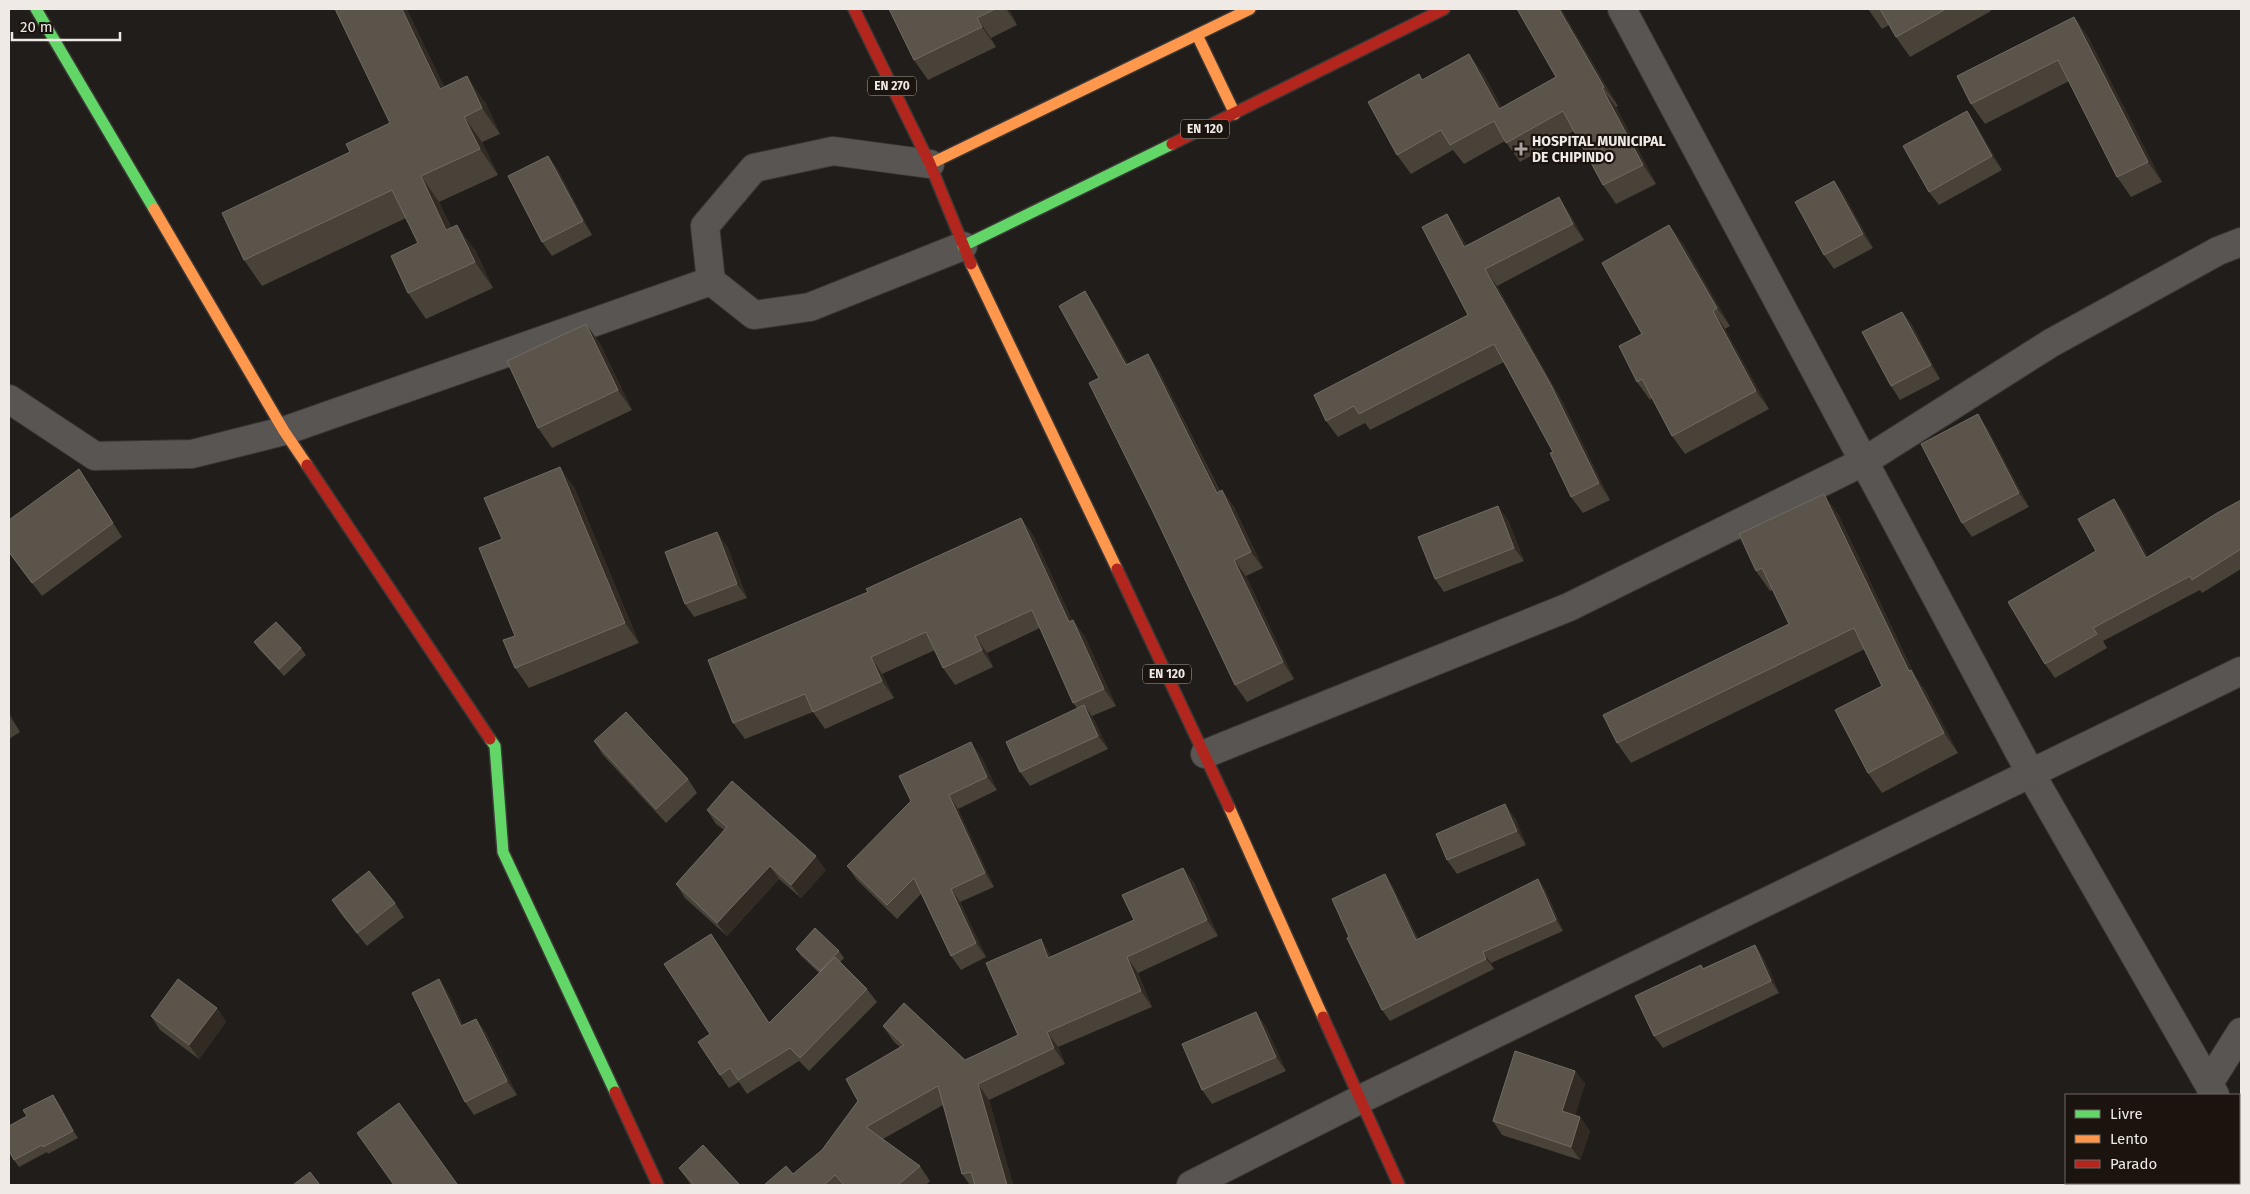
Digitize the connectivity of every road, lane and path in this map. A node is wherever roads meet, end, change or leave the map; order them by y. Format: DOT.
graph roads {
  1 [pos="36,9"];
  2 [pos="854,9"];
  3 [pos="1250,9"];
  4 [pos="1444,9"];
  5 [pos="1622,9"];
  6 [pos="1197,35"];
  7 [pos="1235,114"];
  8 [pos="930,164"];
  9 [pos="2241,242"];
  10 [pos="964,246"];
  11 [pos="711,281"];
  12 [pos="9,399"];
  13 [pos="284,431"];
  14 [pos="1863,462"];
  15 [pos="2241,671"];
  16 [pos="1205,754"];
  17 [pos="2031,774"];
  18 [pos="2241,1032"];
  19 [pos="2212,1089"];
  20 [pos="1360,1100"];
  21 [pos="658,1185"];
  22 [pos="1191,1185"];
  23 [pos="1400,1185"];
  1 -- 13 [label="main road"];
  2 -- 8 [label="main road, EN 270"];
  3 -- 6 [label="main road"];
  4 -- 7 [label="main road, EN 120"];
  5 -- 14 [label="street"];
  6 -- 7 [label="main road"];
  6 -- 8 [label="main road"];
  7 -- 10 [label="main road, EN 120"];
  8 -- 10 [label="main road, EN 120"];
  8 -- 11 [label="street"];
  9 -- 14 [label="street"];
  10 -- 11 [label="street"];
  10 -- 16 [label="main road, EN 120"];
  11 -- 13 [label="street"];
  12 -- 13 [label="street"];
  13 -- 21 [label="main road"];
  14 -- 16 [label="street"];
  14 -- 17 [label="street"];
  15 -- 17 [label="street"];
  16 -- 20 [label="main road, EN 120"];
  17 -- 19 [label="street"];
  17 -- 20 [label="street"];
  18 -- 19 [label="street"];
  20 -- 22 [label="street"];
  20 -- 23 [label="main road, EN 120"];
}
